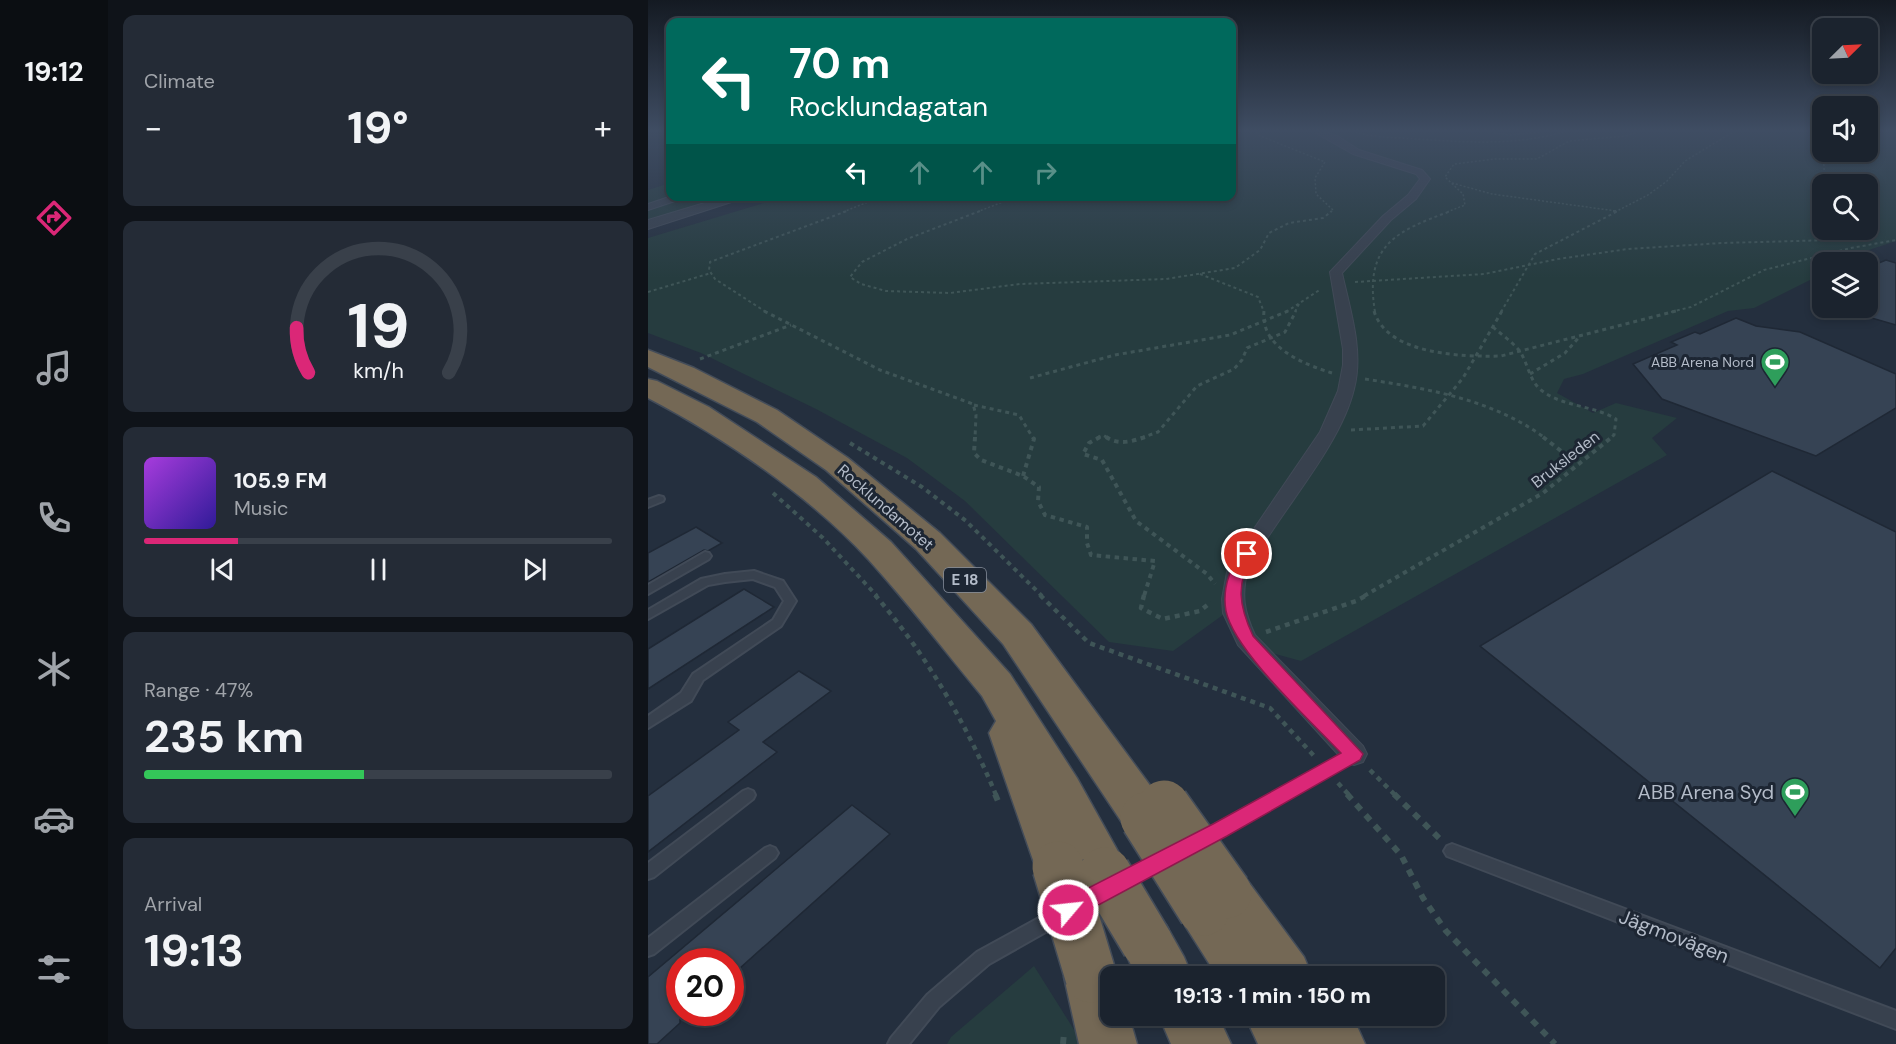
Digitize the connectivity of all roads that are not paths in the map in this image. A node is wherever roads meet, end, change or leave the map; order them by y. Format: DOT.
graph roads {
  1 [pos="1423,181"];
  2 [pos="668,201"];
  3 [pos="727,201"];
  4 [pos="648,207"];
  5 [pos="648,225"];
  6 [pos="648,358"];
  7 [pos="648,387"];
  8 [pos="659,499"];
  9 [pos="648,504"];
  10 [pos="705,556"];
  11 [pos="648,590"];
  12 [pos="648,615"];
  13 [pos="648,723"];
  14 [pos="1354,754"];
  15 [pos="747,795"];
  16 [pos="1452,852"];
  17 [pos="770,853"];
  18 [pos="648,872"];
  19 [pos="1084,878"];
  20 [pos="1215,901"];
  21 [pos="648,948"];
  22 [pos="1156,960"];
  23 [pos="1244,966"];
  24 [pos="1276,966"];
  25 [pos="1896,1020"];
  26 [pos="1192,1026"];
  27 [pos="1280,1026"];
  28 [pos="1322,1026"];
  29 [pos="897,1044"];
  30 [pos="1108,1044"];
  31 [pos="1202,1044"];
  32 [pos="1292,1044"];
  33 [pos="1336,1044"];
  1 -- 14 [label="street"];
  2 -- 4 [label="street"];
  3 -- 5 [label="street"];
  6 -- 20 [label="highway, Rocklundamotet / E 18, bridge"];
  7 -- 19 [label="highway, E 18"];
  8 -- 9 [label="lane"];
  10 -- 11 [label="lane"];
  12 -- 13 [label="lane"];
  14 -- 19 [label="lane"];
  15 -- 18 [label="lane"];
  16 -- 25 [label="lane, Jägmovägen"];
  17 -- 21 [label="lane"];
  19 -- 22 [label="highway, E 18, bridge"];
  19 -- 29 [label="lane"];
  19 -- 30 [label="highway, E 18, bridge"];
  20 -- 23 [label="highway, E 18"];
  20 -- 24 [label="highway, E 18"];
  26 -- 31 [label="highway"];
  27 -- 32 [label="highway"];
  28 -- 33 [label="highway"];
}
